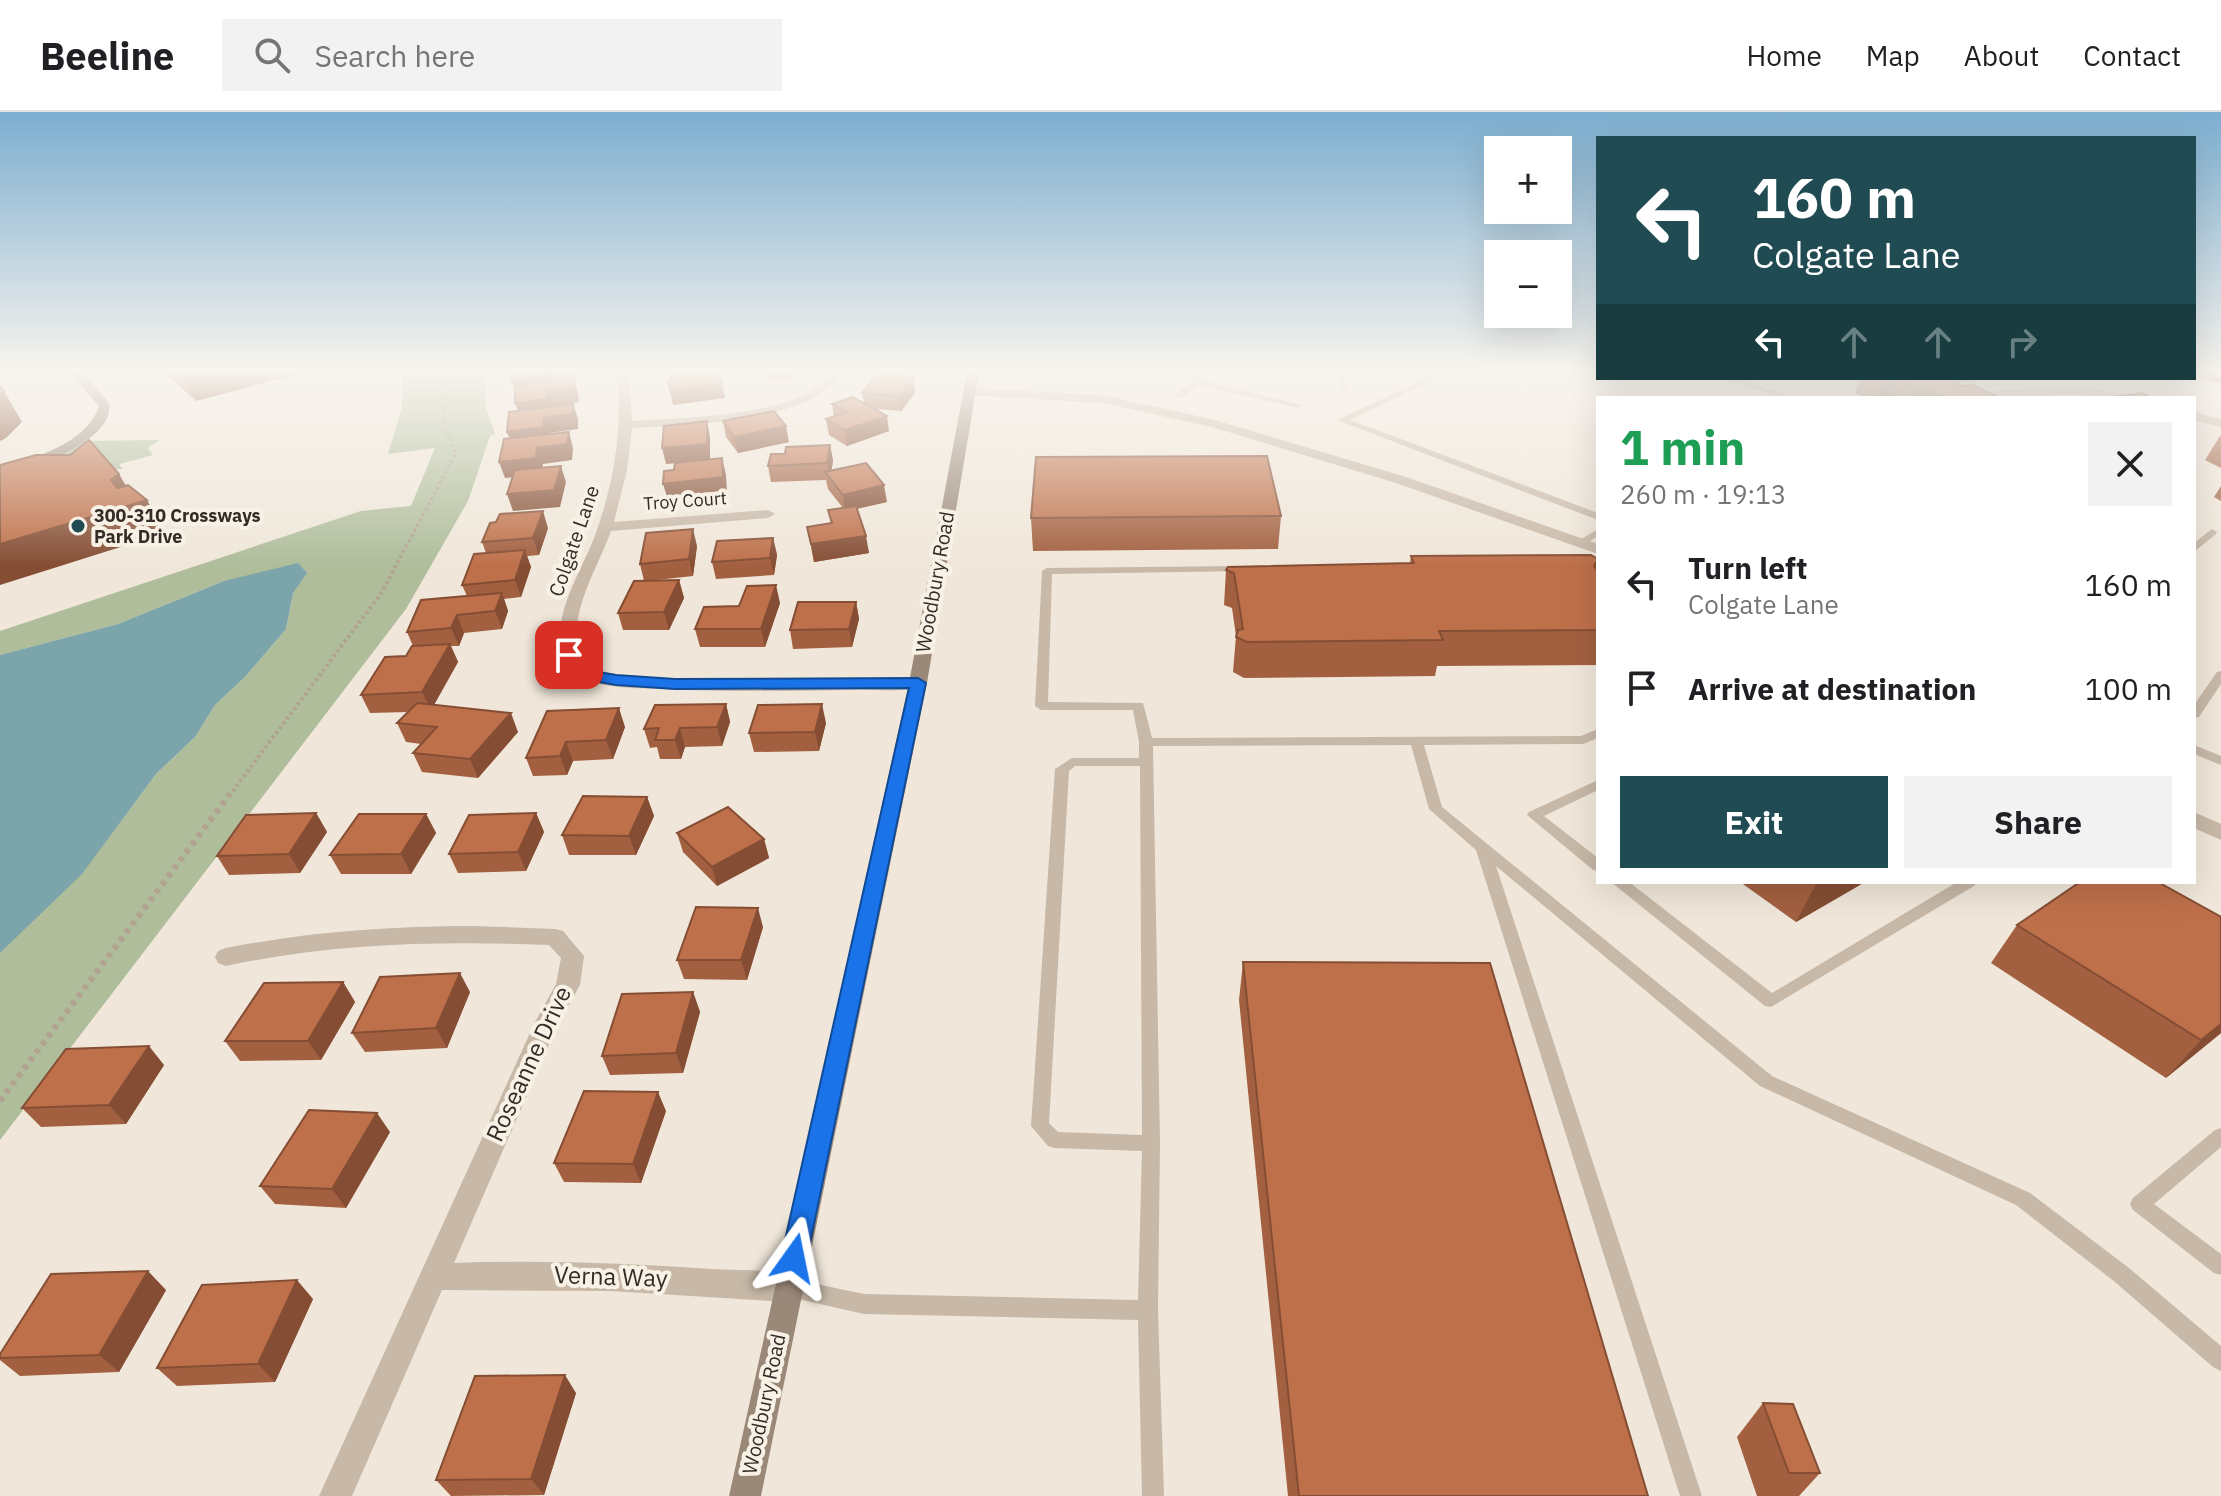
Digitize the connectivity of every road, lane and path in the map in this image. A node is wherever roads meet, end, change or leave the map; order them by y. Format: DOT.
graph roads {
  1 [pos="79,437"];
  2 [pos="449,437"];
  3 [pos="624,437"];
  4 [pos="961,437"];
  5 [pos="1257,437"];
  6 [pos="1386,437"];
  7 [pos="0,474"];
  8 [pos="768,514"];
  9 [pos="1596,516"];
  10 [pos="606,527"];
  11 [pos="2212,532"];
  12 [pos="1596,533"];
  13 [pos="1580,543"];
  14 [pos="2196,547"];
  15 [pos="1596,548"];
  16 [pos="1263,569"];
  17 [pos="2221,675"];
  18 [pos="918,683"];
  19 [pos="2196,711"];
  20 [pos="1596,734"];
  21 [pos="1416,740"];
  22 [pos="1146,742"];
  23 [pos="2196,750"];
  24 [pos="2221,761"];
  25 [pos="1146,762"];
  26 [pos="1596,785"];
  27 [pos="2196,820"];
  28 [pos="2221,833"];
  29 [pos="1482,846"];
  30 [pos="1596,864"];
  31 [pos="1622,884"];
  32 [pos="1966,884"];
  33 [pos="226,957"];
  34 [pos="0,1101"];
  35 [pos="2221,1136"];
  36 [pos="1151,1143"];
  37 [pos="2221,1266"];
  38 [pos="434,1277"];
  39 [pos="787,1288"];
  40 [pos="1148,1310"];
  41 [pos="2221,1360"];
  42 [pos="335,1496"];
  43 [pos="745,1496"];
  44 [pos="1153,1496"];
  45 [pos="1691,1496"];
  1 -- 7 [label="main road"];
  2 -- 34 [label="path"];
  3 -- 10 [label="street, Colgate Lane"];
  4 -- 18 [label="main road, Woodbury Road"];
  5 -- 13 [label="street"];
  6 -- 9 [label="lane"];
  8 -- 10 [label="street, Troy Court"];
  10 -- 18 [label="street, Colgate Lane"];
  11 -- 14 [label="lane"];
  12 -- 13 [label="lane"];
  13 -- 15 [label="street"];
  16 -- 22 [label="lane"];
  17 -- 19 [label="lane"];
  18 -- 39 [label="main road, Woodbury Road"];
  20 -- 21 [label="lane"];
  21 -- 22 [label="lane"];
  21 -- 29 [label="lane"];
  22 -- 25 [label="lane"];
  23 -- 24 [label="lane"];
  25 -- 36 [label="lane"];
  25 -- 36 [label="lane"];
  26 -- 30 [label="lane"];
  27 -- 28 [label="street"];
  29 -- 41 [label="lane"];
  29 -- 45 [label="lane"];
  31 -- 32 [label="lane"];
  33 -- 38 [label="street, Roseanne Drive"];
  35 -- 37 [label="lane"];
  36 -- 40 [label="lane"];
  38 -- 39 [label="street, Verna Way"];
  38 -- 42 [label="street, Roseanne Drive"];
  39 -- 40 [label="lane"];
  39 -- 43 [label="main road, Woodbury Road"];
  40 -- 44 [label="lane"];
}
